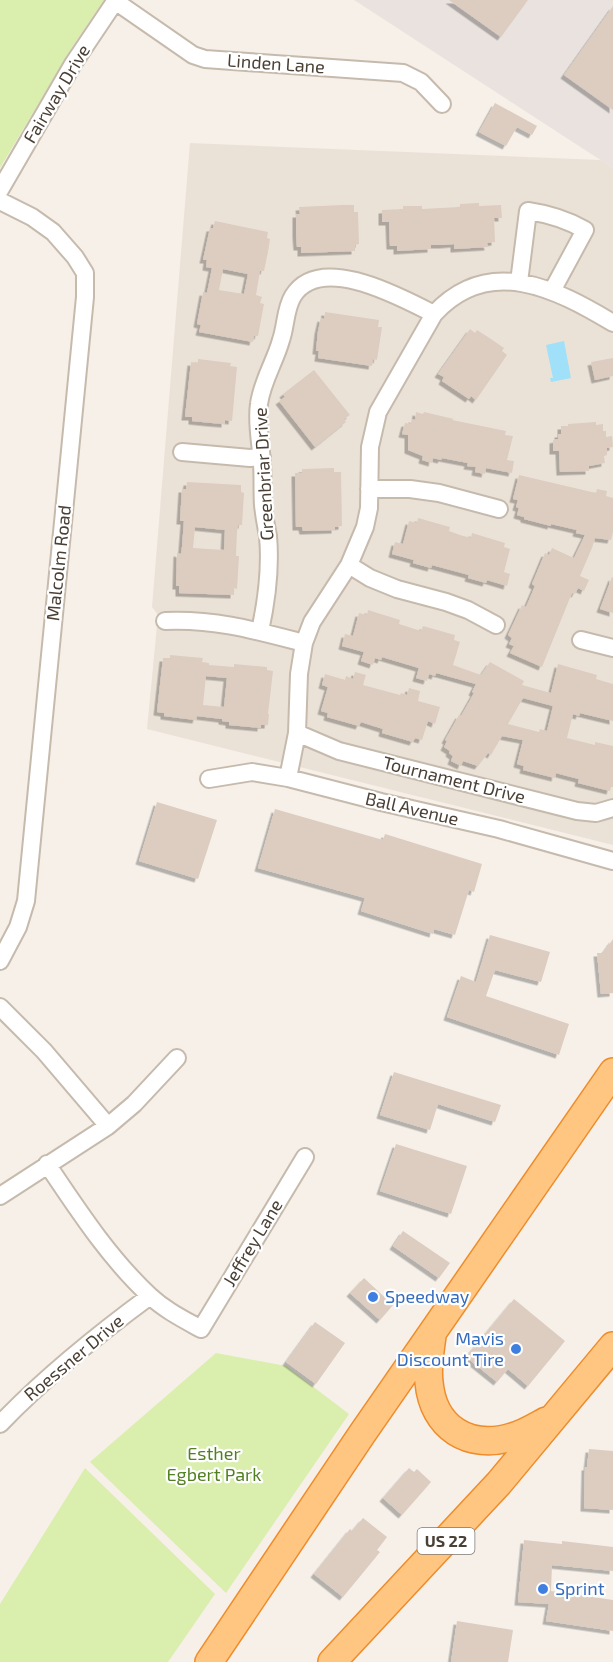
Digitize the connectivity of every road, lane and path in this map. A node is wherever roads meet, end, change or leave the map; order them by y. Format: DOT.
graph roads {
  1 [pos="116,1"];
  2 [pos="442,104"];
  3 [pos="0,190"];
  4 [pos="0,201"];
  5 [pos="519,282"];
  6 [pos="552,291"];
  7 [pos="435,314"];
  8 [pos="613,323"];
  9 [pos="182,452"];
  10 [pos="262,457"];
  11 [pos="369,489"];
  12 [pos="499,509"];
  13 [pos="349,565"];
  14 [pos="165,621"];
  15 [pos="496,625"];
  16 [pos="260,631"];
  17 [pos="580,640"];
  18 [pos="304,644"];
  19 [pos="613,648"];
  20 [pos="297,733"];
  21 [pos="288,778"];
  22 [pos="209,779"];
  23 [pos="613,808"];
  24 [pos="613,861"];
  25 [pos="0,961"];
  26 [pos="0,1007"];
  27 [pos="177,1058"];
  28 [pos="613,1072"];
  29 [pos="108,1126"];
  30 [pos="305,1157"];
  31 [pos="47,1164"];
  32 [pos="0,1196"];
  33 [pos="150,1296"];
  34 [pos="433,1331"];
  35 [pos="613,1346"];
  36 [pos="555,1417"];
  37 [pos="0,1424"];
  38 [pos="224,1650"];
  39 [pos="209,1662"];
  40 [pos="332,1662"];
  1 -- 2 [label="street, Linden Lane"];
  1 -- 3 [label="street, Fairway Drive"];
  4 -- 25 [label="street, Malcolm Road"];
  5 -- 6 [label="street"];
  5 -- 6 [label="street"];
  5 -- 7 [label="street"];
  6 -- 8 [label="street"];
  7 -- 10 [label="street, Greenbriar Drive"];
  7 -- 11 [label="street"];
  9 -- 10 [label="street"];
  10 -- 16 [label="street, Greenbriar Drive"];
  11 -- 12 [label="street"];
  11 -- 13 [label="street"];
  13 -- 15 [label="street"];
  13 -- 18 [label="street"];
  14 -- 16 [label="street"];
  16 -- 18 [label="street"];
  17 -- 19 [label="street"];
  18 -- 20 [label="street"];
  20 -- 21 [label="street"];
  20 -- 23 [label="street, Tournament Drive"];
  21 -- 22 [label="street, Ball Avenue"];
  21 -- 24 [label="street, Ball Avenue"];
  26 -- 29 [label="street"];
  27 -- 29 [label="street"];
  28 -- 34 [label="highway"];
  29 -- 31 [label="street"];
  30 -- 33 [label="street, Jeffrey Lane"];
  31 -- 32 [label="street"];
  31 -- 33 [label="street"];
  33 -- 37 [label="street, Roessner Drive"];
  34 -- 36 [label="highway"];
  34 -- 38 [label="highway"];
  35 -- 36 [label="highway, US 22"];
  36 -- 40 [label="highway, US 22"];
  38 -- 39 [label="highway"];
}
